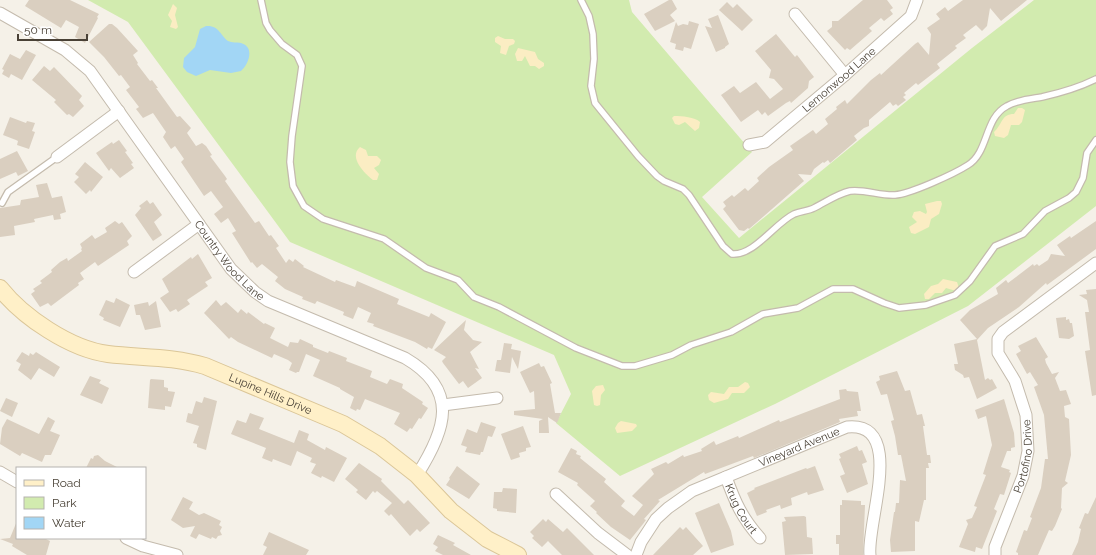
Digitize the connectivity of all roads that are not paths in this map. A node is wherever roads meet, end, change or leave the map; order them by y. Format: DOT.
graph roads {
  1 [pos="261,0"];
  2 [pos="581,0"];
  3 [pos="917,0"];
  4 [pos="0,13"];
  5 [pos="795,14"];
  6 [pos="845,75"];
  7 [pos="1096,79"];
  8 [pos="119,111"];
  9 [pos="1096,140"];
  10 [pos="749,145"];
  11 [pos="57,157"];
  12 [pos="2,203"];
  13 [pos="199,224"];
  14 [pos="1096,264"];
  15 [pos="134,272"];
  16 [pos="0,288"];
  17 [pos="498,398"];
  18 [pos="443,405"];
  19 [pos="0,472"];
  20 [pos="417,475"];
  21 [pos="726,477"];
  22 [pos="16,481"];
  23 [pos="556,494"];
  24 [pos="760,538"];
  25 [pos="128,539"];
  26 [pos="177,555"];
  27 [pos="518,555"];
  28 [pos="627,555"];
  29 [pos="636,555"];
  30 [pos="870,555"];
  31 [pos="995,555"];
  1 -- 9 [label="lane"];
  2 -- 7 [label="lane"];
  3 -- 6 [label="street, Lemonwood Lane"];
  4 -- 8 [label="street, Country Wood Lane"];
  5 -- 6 [label="street"];
  6 -- 10 [label="street, Lemonwood Lane"];
  8 -- 11 [label="street"];
  8 -- 13 [label="street, Country Wood Lane"];
  11 -- 12 [label="lane"];
  13 -- 15 [label="street"];
  13 -- 18 [label="street, Country Wood Lane"];
  14 -- 31 [label="street, Portofino Drive"];
  16 -- 20 [label="street, Lupine Hills Drive"];
  17 -- 18 [label="street"];
  18 -- 20 [label="street, Country Wood Lane"];
  19 -- 22 [label="street"];
  20 -- 27 [label="street, Lupine Hills Drive"];
  21 -- 24 [label="street, Krug Court"];
  21 -- 29 [label="street, Vineyard Avenue"];
  21 -- 30 [label="street, Vineyard Avenue"];
  23 -- 28 [label="street"];
  25 -- 26 [label="street"];
}
